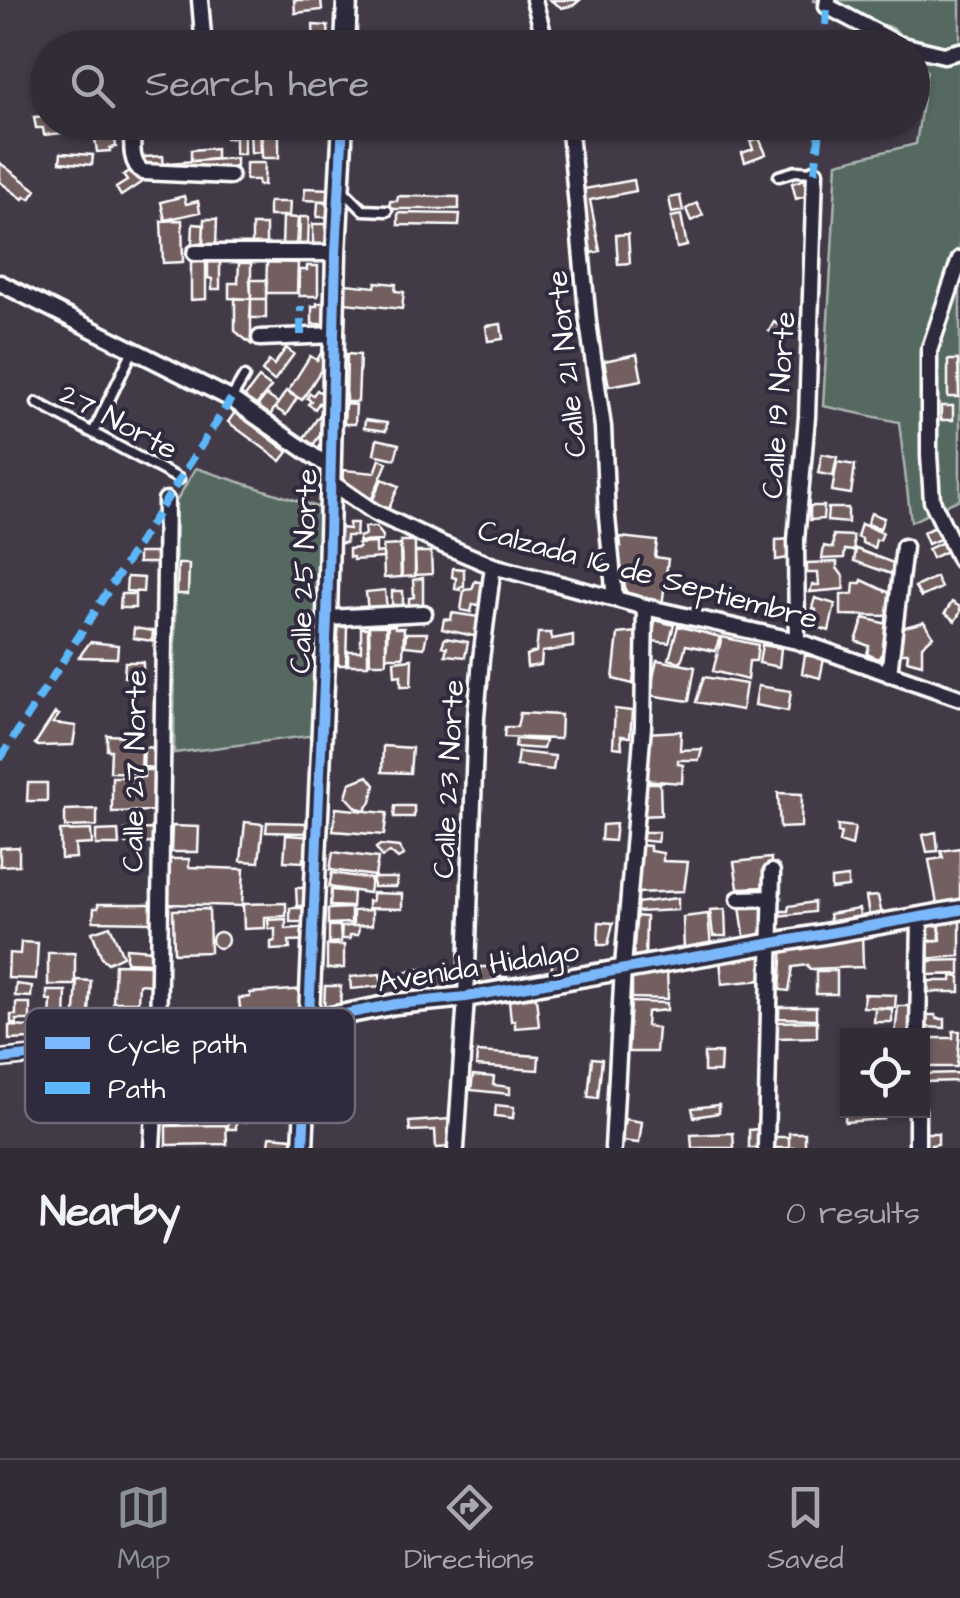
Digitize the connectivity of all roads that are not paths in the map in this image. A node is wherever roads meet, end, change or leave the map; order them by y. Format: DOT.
graph roads {
  1 [pos="200,0"];
  2 [pos="347,0"];
  3 [pos="534,0"];
  4 [pos="828,3"];
  5 [pos="202,30"];
  6 [pos="346,30"];
  7 [pos="542,30"];
  8 [pos="874,30"];
  9 [pos="960,50"];
  10 [pos="930,52"];
  11 [pos="133,140"];
  12 [pos="342,140"];
  13 [pos="570,140"];
  14 [pos="816,172"];
  15 [pos="230,176"];
  16 [pos="779,176"];
  17 [pos="341,188"];
  18 [pos="388,211"];
  19 [pos="195,253"];
  20 [pos="336,253"];
  21 [pos="960,259"];
  22 [pos="0,283"];
  23 [pos="335,335"];
  24 [pos="260,338"];
  25 [pos="133,350"];
  26 [pos="244,377"];
  27 [pos="231,399"];
  28 [pos="37,402"];
  29 [pos="93,432"];
  30 [pos="331,475"];
  31 [pos="179,479"];
  32 [pos="166,500"];
  33 [pos="904,547"];
  34 [pos="960,560"];
  35 [pos="493,566"];
  36 [pos="615,599"];
  37 [pos="645,607"];
  38 [pos="424,612"];
  39 [pos="327,618"];
  40 [pos="796,641"];
  41 [pos="889,674"];
  42 [pos="960,698"];
  43 [pos="772,872"];
  44 [pos="772,898"];
  45 [pos="740,899"];
  46 [pos="960,910"];
  47 [pos="920,916"];
  48 [pos="772,944"];
  49 [pos="623,967"];
  50 [pos="466,996"];
  51 [pos="159,1008"];
  52 [pos="311,1008"];
  53 [pos="355,1012"];
  54 [pos="918,1028"];
  55 [pos="25,1061"];
  56 [pos="0,1064"];
  57 [pos="917,1118"];
  58 [pos="153,1123"];
  59 [pos="304,1123"];
  60 [pos="152,1148"];
  61 [pos="303,1148"];
  62 [pos="456,1148"];
  63 [pos="614,1148"];
  64 [pos="766,1148"];
  65 [pos="916,1148"];
  1 -- 5 [label="street"];
  2 -- 6 [label="street"];
  3 -- 7 [label="street"];
  4 -- 8 [label="street"];
  9 -- 10 [label="street"];
  11 -- 15 [label="street"];
  12 -- 17 [label="street, Calle 25 Norte"];
  13 -- 36 [label="street, Calle 21 Norte"];
  14 -- 16 [label="lane"];
  14 -- 40 [label="street, Calle 19 Norte"];
  17 -- 18 [label="lane"];
  17 -- 20 [label="street, Calle 25 Norte"];
  19 -- 20 [label="street"];
  20 -- 23 [label="street, Calle 25 Norte"];
  21 -- 34 [label="street"];
  22 -- 25 [label="street, Calzada 16 de Septiembre"];
  23 -- 24 [label="street"];
  23 -- 30 [label="street, Calle 25 Norte"];
  25 -- 27 [label="street, Calzada 16 de Septiembre"];
  25 -- 29 [label="lane"];
  26 -- 27 [label="lane"];
  27 -- 30 [label="street, Calzada 16 de Septiembre"];
  28 -- 29 [label="lane, 27 Norte"];
  29 -- 31 [label="lane, 27 Norte"];
  30 -- 35 [label="street, Calzada 16 de Septiembre"];
  30 -- 39 [label="street, Calle 25 Norte"];
  32 -- 51 [label="street, Calle 27 Norte"];
  33 -- 41 [label="street"];
  35 -- 36 [label="street, Calzada 16 de Septiembre"];
  35 -- 50 [label="street, Calle 23 Norte"];
  36 -- 37 [label="street, Calzada 16 de Septiembre"];
  37 -- 40 [label="street, Calzada 16 de Septiembre"];
  37 -- 49 [label="street"];
  38 -- 39 [label="street"];
  39 -- 52 [label="street, Calle 25 Norte"];
  40 -- 41 [label="street, Calzada 16 de Septiembre"];
  41 -- 42 [label="street, Calzada 16 de Septiembre"];
  43 -- 44 [label="street"];
  44 -- 45 [label="street"];
  44 -- 48 [label="street"];
  46 -- 47 [label="street, Avenida Hidalgo"];
  47 -- 48 [label="street, Avenida Hidalgo"];
  47 -- 54 [label="street"];
  48 -- 49 [label="street, Avenida Hidalgo"];
  48 -- 64 [label="street"];
  49 -- 50 [label="street, Avenida Hidalgo"];
  49 -- 63 [label="street"];
  50 -- 53 [label="street, Avenida Hidalgo"];
  50 -- 62 [label="street, Calle 23 Norte"];
  55 -- 56 [label="street, Avenida Hidalgo"];
  57 -- 65 [label="street"];
  58 -- 60 [label="street, Calle 27 Norte"];
  59 -- 61 [label="street, Calle 25 Norte"];
}
